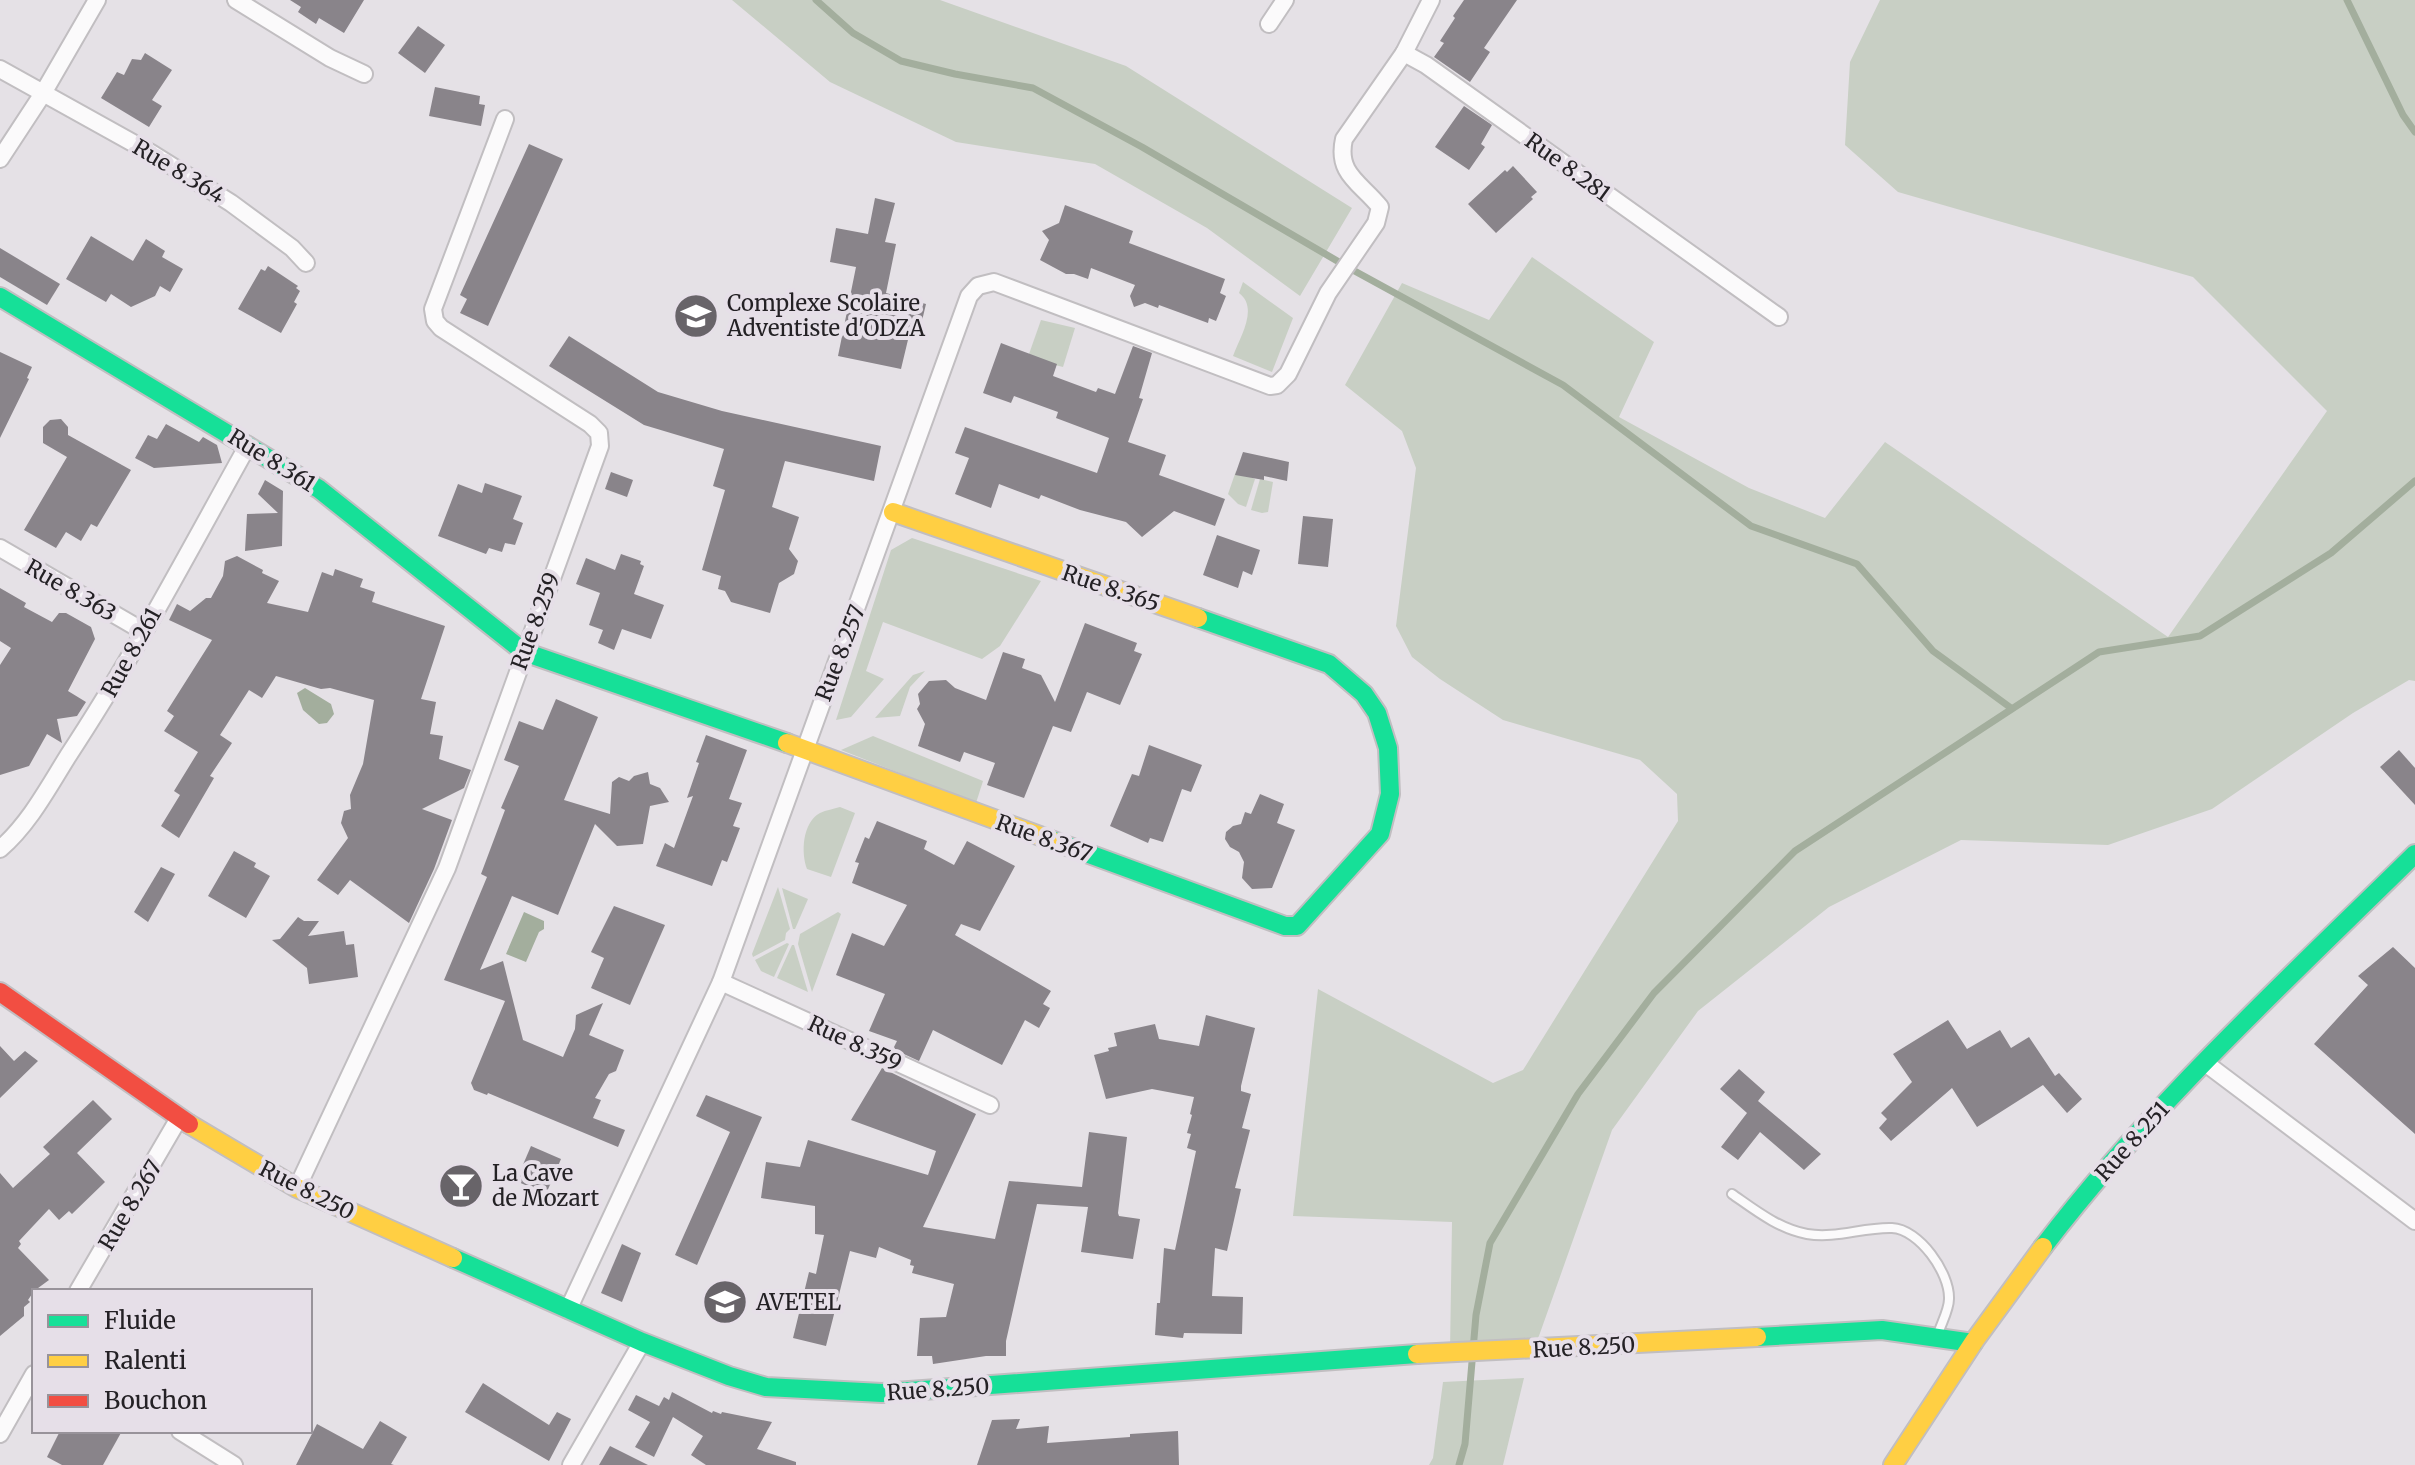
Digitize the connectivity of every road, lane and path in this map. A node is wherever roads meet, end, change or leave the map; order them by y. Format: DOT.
graph roads {
  1 [pos="97,0"];
  2 [pos="236,0"];
  3 [pos="1285,0"];
  4 [pos="1431,0"];
  5 [pos="1269,24"];
  6 [pos="1404,53"];
  7 [pos="0,69"];
  8 [pos="364,74"];
  9 [pos="42,95"];
  10 [pos="505,119"];
  11 [pos="0,159"];
  12 [pos="306,263"];
  13 [pos="0,297"];
  14 [pos="1779,317"];
  15 [pos="248,445"];
  16 [pos="893,512"];
  17 [pos="0,548"];
  18 [pos="143,631"];
  19 [pos="524,652"];
  20 [pos="803,749"];
  21 [pos="0,849"];
  22 [pos="2415,854"];
  23 [pos="1285,926"];
  24 [pos="721,982"];
  25 [pos="0,992"];
  26 [pos="2204,1062"];
  27 [pos="990,1105"];
  28 [pos="179,1118"];
  29 [pos="297,1188"];
  30 [pos="1732,1194"];
  31 [pos="2415,1221"];
  32 [pos="79,1289"];
  33 [pos="568,1310"];
  34 [pos="1937,1336"];
  35 [pos="642,1342"];
  36 [pos="1973,1343"];
  37 [pos="32,1377"];
  38 [pos="0,1432"];
  39 [pos="183,1433"];
  40 [pos="234,1465"];
  41 [pos="571,1465"];
  42 [pos="1893,1465"];
  1 -- 9 [label="street"];
  2 -- 8 [label="street"];
  3 -- 5 [label="street"];
  4 -- 6 [label="street"];
  6 -- 14 [label="street, Rue 8.281"];
  6 -- 16 [label="street, Rue 8.257"];
  7 -- 9 [label="street, Rue 8.364"];
  9 -- 11 [label="street"];
  9 -- 12 [label="street, Rue 8.364"];
  10 -- 19 [label="street, Rue 8.259"];
  13 -- 15 [label="main road, Rue 8.361"];
  15 -- 18 [label="street, Rue 8.261"];
  15 -- 19 [label="main road, Rue 8.361"];
  16 -- 20 [label="street, Rue 8.257"];
  16 -- 23 [label="main road, Rue 8.365"];
  17 -- 18 [label="street, Rue 8.363"];
  18 -- 21 [label="street, Rue 8.261"];
  19 -- 20 [label="main road, Rue 8.361"];
  19 -- 29 [label="street, Rue 8.259"];
  20 -- 23 [label="main road, Rue 8.367"];
  20 -- 24 [label="street, Rue 8.257"];
  22 -- 26 [label="main road, Rue 8.251"];
  24 -- 27 [label="street, Rue 8.359"];
  24 -- 33 [label="street, Rue 8.257"];
  25 -- 28 [label="main road, Rue 8.250"];
  26 -- 31 [label="street"];
  26 -- 36 [label="main road, Rue 8.251"];
  28 -- 29 [label="main road, Rue 8.250"];
  28 -- 32 [label="street, Rue 8.267"];
  29 -- 33 [label="main road, Rue 8.250"];
  30 -- 34 [label="lane"];
  33 -- 35 [label="main road, Rue 8.250"];
  34 -- 35 [label="main road, Rue 8.250"];
  34 -- 36 [label="main road, Rue 8.250"];
  35 -- 41 [label="street"];
  36 -- 42 [label="main road, Rue 8.251"];
  37 -- 38 [label="street"];
  39 -- 40 [label="street"];
}
